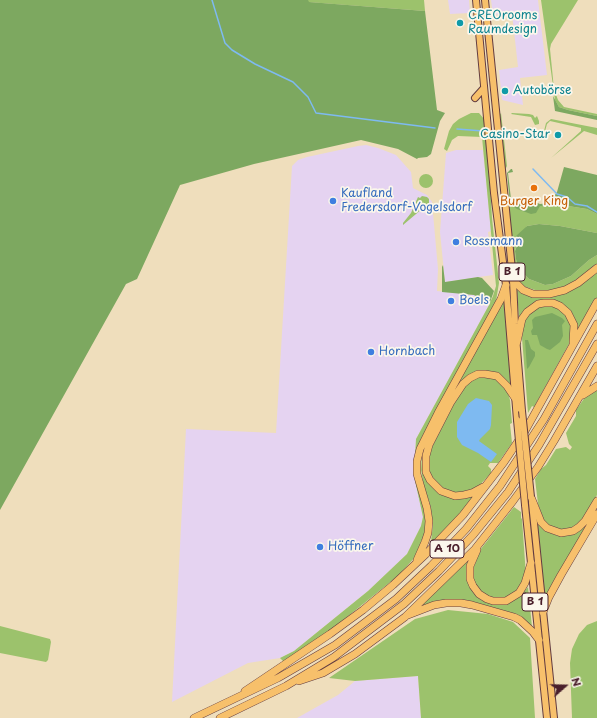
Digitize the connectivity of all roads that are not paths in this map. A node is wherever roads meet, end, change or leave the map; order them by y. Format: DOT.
graph roads {
  1 [pos="476,0"];
  2 [pos="485,0"];
  3 [pos="484,88"];
  4 [pos="475,98"];
  5 [pos="485,102"];
  6 [pos="495,107"];
  7 [pos="486,109"];
  8 [pos="597,268"];
  9 [pos="513,280"];
  10 [pos="506,285"];
  11 [pos="597,302"];
  12 [pos="597,324"];
  13 [pos="517,342"];
  14 [pos="597,344"];
  15 [pos="573,346"];
  16 [pos="597,366"];
  17 [pos="597,386"];
  18 [pos="515,398"];
  19 [pos="578,400"];
  20 [pos="488,483"];
  21 [pos="531,497"];
  22 [pos="597,501"];
  23 [pos="597,514"];
  24 [pos="479,544"];
  25 [pos="531,563"];
  26 [pos="414,566"];
  27 [pos="543,612"];
  28 [pos="404,616"];
  29 [pos="539,640"];
  30 [pos="286,686"];
  31 [pos="227,703"];
  32 [pos="194,718"];
  33 [pos="220,718"];
  34 [pos="547,718"];
  35 [pos="554,718"];
  1 -- 3 [label="main road, B 1"];
  2 -- 6 [label="main road, B 1"];
  3 -- 4 [label="main road"];
  3 -- 5 [label="main road, B 1"];
  5 -- 6 [label="main road"];
  5 -- 7 [label="main road, B 1"];
  6 -- 7 [label="main road"];
  6 -- 9 [label="main road, B 1"];
  7 -- 10 [label="main road, B 1"];
  8 -- 9 [label="highway"];
  9 -- 13 [label="main road, B 1"];
  10 -- 18 [label="main road, B 1"];
  10 -- 26 [label="highway"];
  11 -- 15 [label="highway"];
  12 -- 31 [label="highway, A 10"];
  13 -- 15 [label="highway"];
  13 -- 21 [label="main road, B 1, bridge"];
  14 -- 30 [label="highway, A 10"];
  15 -- 20 [label="highway"];
  16 -- 19 [label="highway"];
  17 -- 19 [label="highway"];
  18 -- 20 [label="highway"];
  18 -- 25 [label="main road, B 1, bridge"];
  19 -- 24 [label="highway"];
  20 -- 26 [label="highway"];
  21 -- 22 [label="highway"];
  21 -- 27 [label="main road, B 1"];
  23 -- 27 [label="highway"];
  24 -- 25 [label="highway"];
  24 -- 28 [label="highway"];
  25 -- 29 [label="main road, B 1"];
  26 -- 31 [label="highway"];
  27 -- 35 [label="main road, B 1"];
  28 -- 29 [label="highway"];
  28 -- 30 [label="highway"];
  29 -- 34 [label="main road, B 1"];
  30 -- 33 [label="highway, A 10"];
  31 -- 32 [label="highway, A 10"];
}
